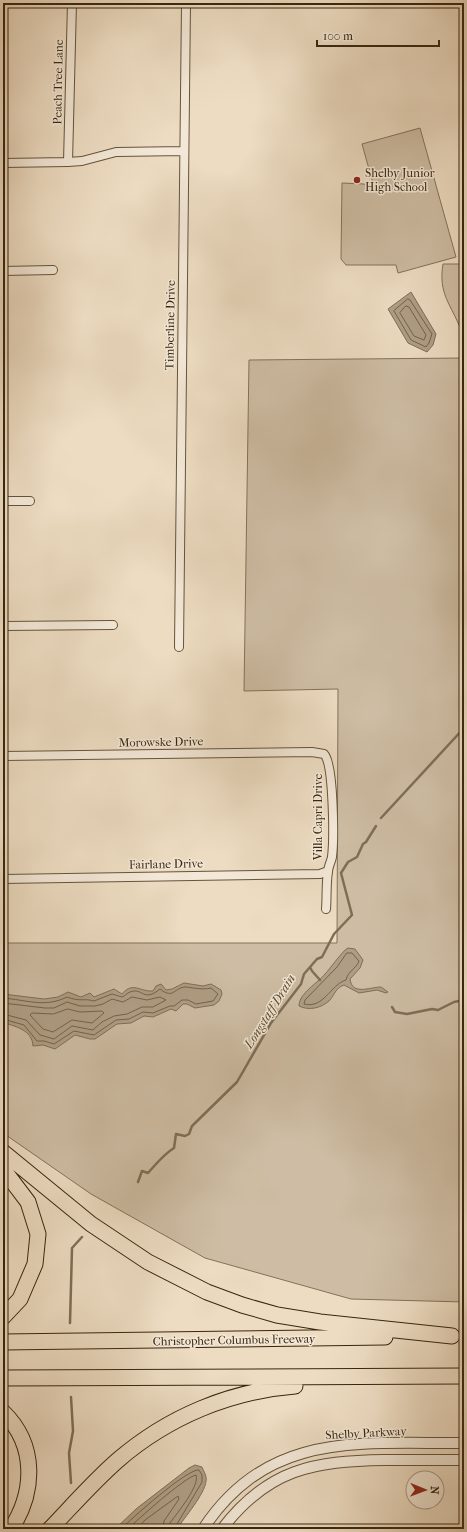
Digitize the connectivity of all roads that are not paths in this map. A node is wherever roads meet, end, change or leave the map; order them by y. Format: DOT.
graph roads {
  1 [pos="72,3"];
  2 [pos="186,3"];
  3 [pos="184,151"];
  4 [pos="68,162"];
  5 [pos="3,163"];
  6 [pos="53,270"];
  7 [pos="3,271"];
  8 [pos="3,501"];
  9 [pos="30,501"];
  10 [pos="3,626"];
  11 [pos="113,626"];
  12 [pos="179,647"];
  13 [pos="320,753"];
  14 [pos="3,756"];
  15 [pos="328,871"];
  16 [pos="3,879"];
  17 [pos="326,908"];
  18 [pos="3,1152"];
  19 [pos="3,1169"];
  20 [pos="3,1317"];
  21 [pos="458,1336"];
  22 [pos="3,1342"];
  23 [pos="418,1376"];
  24 [pos="464,1376"];
  25 [pos="3,1378"];
  26 [pos="3,1412"];
  27 [pos="464,1443"];
  28 [pos="464,1460"];
  29 [pos="11,1529"];
  30 [pos="50,1529"];
  31 [pos="203,1529"];
  32 [pos="222,1529"];
  1 -- 4 [label="street, Peach Tree Lane"];
  2 -- 3 [label="street, Timberline Drive"];
  3 -- 4 [label="street"];
  3 -- 12 [label="street, Timberline Drive"];
  4 -- 5 [label="street"];
  6 -- 7 [label="street"];
  8 -- 9 [label="street"];
  10 -- 11 [label="street"];
  13 -- 14 [label="street, Morowske Drive"];
  13 -- 15 [label="street, Villa Capri Drive"];
  15 -- 16 [label="street, Fairlane Drive"];
  15 -- 17 [label="street, Villa Capri Drive"];
  18 -- 21 [label="highway"];
  19 -- 20 [label="highway"];
  21 -- 22 [label="highway, Christopher Columbus Freeway"];
  23 -- 24 [label="highway"];
  23 -- 25 [label="highway"];
  23 -- 30 [label="highway"];
  26 -- 29 [label="highway"];
  27 -- 31 [label="street, Shelby Parkway"];
  28 -- 32 [label="street"];
}
